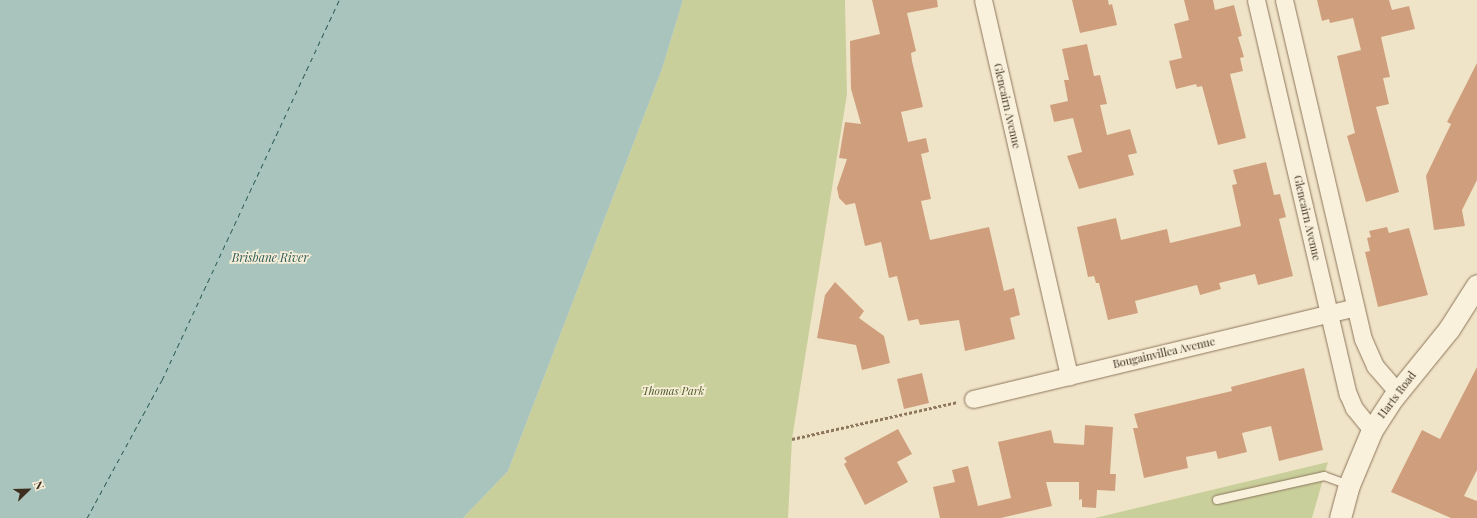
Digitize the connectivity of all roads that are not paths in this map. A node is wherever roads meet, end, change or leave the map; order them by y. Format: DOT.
graph roads {
  1 [pos="983,0"];
  2 [pos="1256,0"];
  3 [pos="1284,0"];
  4 [pos="1477,285"];
  5 [pos="1355,307"];
  6 [pos="1330,314"];
  7 [pos="1068,376"];
  8 [pos="1398,392"];
  9 [pos="973,399"];
  10 [pos="1372,430"];
  11 [pos="1349,485"];
  12 [pos="1218,500"];
  13 [pos="1340,518"];
  1 -- 7 [label="street, Glencairn Avenue"];
  2 -- 6 [label="street, Glencairn Avenue"];
  3 -- 5 [label="street"];
  4 -- 8 [label="street, Harts Road"];
  5 -- 6 [label="street, Bougainvillea Avenue"];
  5 -- 8 [label="street"];
  6 -- 7 [label="street, Bougainvillea Avenue"];
  6 -- 10 [label="street, Glencairn Avenue"];
  7 -- 9 [label="street, Bougainvillea Avenue"];
  8 -- 10 [label="street, Harts Road"];
  10 -- 11 [label="street, Harts Road"];
  11 -- 12 [label="lane"];
  11 -- 13 [label="street, Harts Road"];
}
